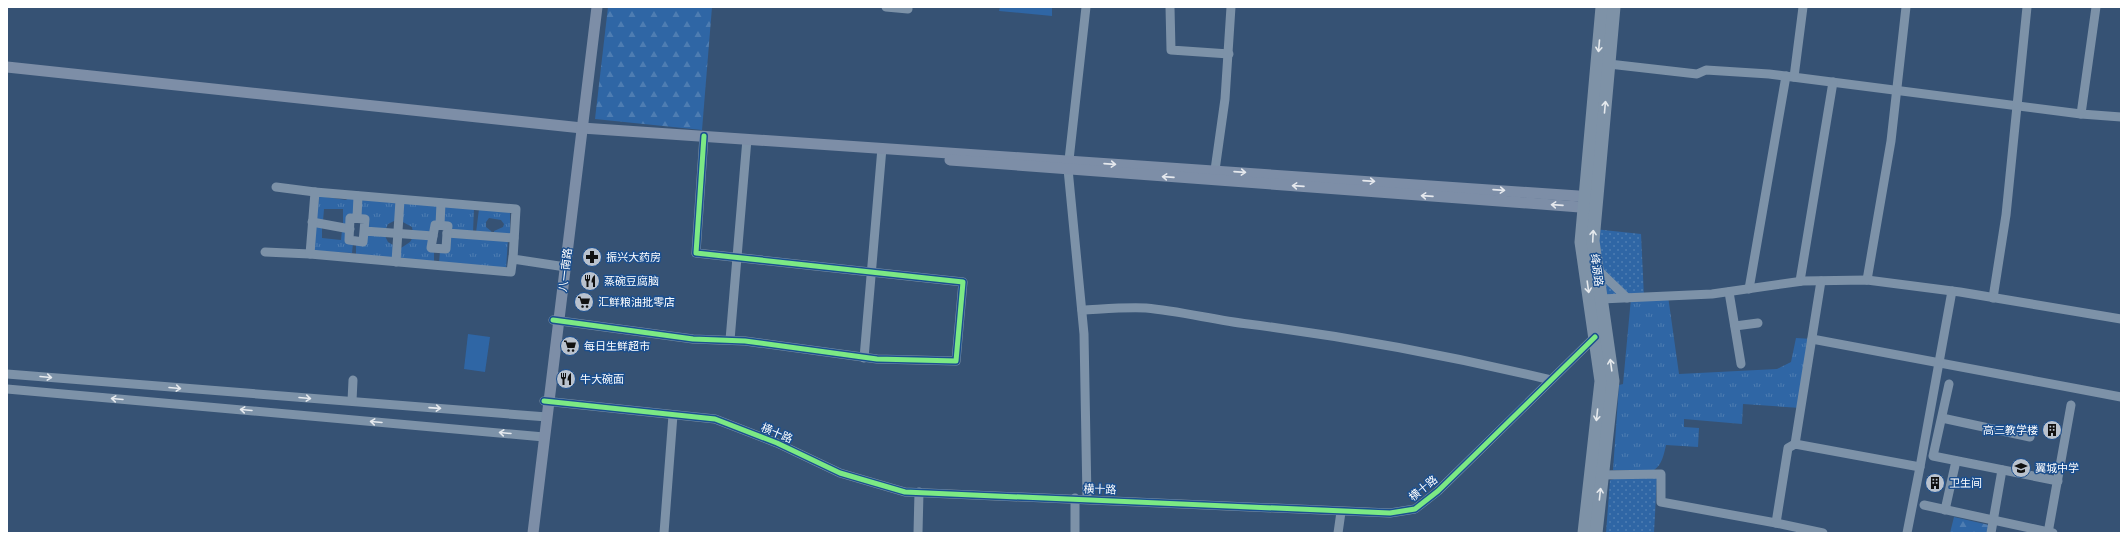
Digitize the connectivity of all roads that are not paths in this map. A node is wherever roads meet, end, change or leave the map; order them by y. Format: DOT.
graph roads {
  1 [pos="592,7"];
  2 [pos="597,7"];
  3 [pos="886,7"];
  4 [pos="908,7"];
  5 [pos="1086,7"];
  6 [pos="1170,7"];
  7 [pos="1231,7"];
  8 [pos="1602,7"];
  9 [pos="1614,7"];
  10 [pos="1803,7"];
  11 [pos="1906,7"];
  12 [pos="2027,7"];
  13 [pos="2096,7"];
  14 [pos="1229,54"];
  15 [pos="1609,64"];
  16 [pos="7,67"];
  17 [pos="7,74"];
  18 [pos="1790,77"];
  19 [pos="1833,82"];
  20 [pos="1896,89"];
  21 [pos="2017,105"];
  22 [pos="2081,114"];
  23 [pos="2121,117"];
  24 [pos="580,130"];
  25 [pos="703,139"];
  26 [pos="746,142"];
  27 [pos="882,152"];
  28 [pos="1068,165"];
  29 [pos="1214,175"];
  30 [pos="276,187"];
  31 [pos="315,192"];
  32 [pos="358,196"];
  33 [pos="400,200"];
  34 [pos="1590,202"];
  35 [pos="441,203"];
  36 [pos="357,218"];
  37 [pos="312,222"];
  38 [pos="440,225"];
  39 [pos="350,229"];
  40 [pos="364,231"];
  41 [pos="398,233"];
  42 [pos="447,233"];
  43 [pos="433,236"];
  44 [pos="514,238"];
  45 [pos="354,241"];
  46 [pos="438,249"];
  47 [pos="265,252"];
  48 [pos="310,254"];
  49 [pos="513,256"];
  50 [pos="737,257"];
  51 [pos="353,258"];
  52 [pos="396,262"];
  53 [pos="437,265"];
  54 [pos="562,267"];
  55 [pos="1597,269"];
  56 [pos="872,272"];
  57 [pos="1821,280"];
  58 [pos="1867,280"];
  59 [pos="1800,281"];
  60 [pos="1749,289"];
  61 [pos="1952,291"];
  62 [pos="1729,292"];
  63 [pos="1626,298"];
  64 [pos="1993,298"];
  65 [pos="1601,299"];
  66 [pos="1082,310"];
  67 [pos="2121,319"];
  68 [pos="556,321"];
  69 [pos="1758,323"];
  70 [pos="1735,326"];
  71 [pos="1595,337"];
  72 [pos="1812,339"];
  73 [pos="730,340"];
  74 [pos="864,358"];
  75 [pos="1940,363"];
  76 [pos="1741,364"];
  77 [pos="7,374"];
  78 [pos="353,380"];
  79 [pos="1551,380"];
  80 [pos="1949,384"];
  81 [pos="7,389"];
  82 [pos="2121,397"];
  83 [pos="352,401"];
  84 [pos="546,401"];
  85 [pos="2071,405"];
  86 [pos="673,415"];
  87 [pos="545,416"];
  88 [pos="1942,418"];
  89 [pos="542,437"];
  90 [pos="2030,437"];
  91 [pos="1795,444"];
  92 [pos="1956,461"];
  93 [pos="1920,467"];
  94 [pos="2002,470"];
  95 [pos="1602,475"];
  96 [pos="2058,481"];
  97 [pos="919,492"];
  98 [pos="1075,498"];
  99 [pos="1087,499"];
  100 [pos="1924,505"];
  101 [pos="1945,510"];
  102 [pos="1341,512"];
  103 [pos="1993,520"];
  104 [pos="1776,523"];
  105 [pos="529,533"];
  106 [pos="533,533"];
  107 [pos="664,533"];
  108 [pos="918,533"];
  109 [pos="1075,533"];
  110 [pos="1338,533"];
  111 [pos="1584,533"];
  112 [pos="1596,533"];
  113 [pos="1823,533"];
  114 [pos="1907,533"];
  115 [pos="1991,533"];
  116 [pos="2050,533"];
  1 -- 24 [label="main road, 八一南路"];
  2 -- 24 [label="main road, 八一南路"];
  3 -- 4 [label="street"];
  5 -- 28 [label="street"];
  6 -- 14 [label="street"];
  7 -- 14 [label="street"];
  8 -- 34 [label="highway, 绛源路, one-way"];
  9 -- 15 [label="highway, 绛源路"];
  10 -- 18 [label="street"];
  11 -- 20 [label="street"];
  12 -- 21 [label="street"];
  13 -- 22 [label="street"];
  14 -- 29 [label="street"];
  15 -- 18 [label="street"];
  34 -- 15 [label="highway, 绛源路, one-way"];
  16 -- 24 [label="main road"];
  17 -- 24 [label="main road"];
  18 -- 19 [label="street"];
  18 -- 60 [label="street"];
  19 -- 20 [label="street"];
  19 -- 59 [label="street"];
  20 -- 21 [label="street"];
  20 -- 58 [label="street"];
  21 -- 22 [label="street"];
  21 -- 64 [label="street"];
  22 -- 23 [label="street"];
  24 -- 25 [label="main road"];
  24 -- 54 [label="main road, 八一南路"];
  25 -- 26 [label="main road"];
  25 -- 50 [label="street"];
  26 -- 27 [label="main road"];
  26 -- 50 [label="street"];
  27 -- 28 [label="main road"];
  27 -- 56 [label="street"];
  28 -- 29 [label="main road"];
  28 -- 66 [label="street"];
  29 -- 34 [label="main road"];
  30 -- 31 [label="street"];
  31 -- 32 [label="street"];
  31 -- 37 [label="street"];
  32 -- 33 [label="street"];
  32 -- 36 [label="street"];
  33 -- 35 [label="street"];
  33 -- 41 [label="street"];
  55 -- 34 [label="highway, 绛源路, one-way"];
  34 -- 71 [label="highway, 绛源路, one-way"];
  35 -- 38 [label="street"];
  35 -- 44 [label="street"];
  36 -- 39 [label="street"];
  36 -- 40 [label="street"];
  37 -- 39 [label="street"];
  37 -- 48 [label="street"];
  38 -- 42 [label="street"];
  38 -- 43 [label="street"];
  39 -- 45 [label="street"];
  40 -- 41 [label="street"];
  40 -- 45 [label="street"];
  41 -- 43 [label="street"];
  41 -- 52 [label="street"];
  42 -- 44 [label="street"];
  42 -- 46 [label="street"];
  43 -- 46 [label="street"];
  44 -- 49 [label="street"];
  45 -- 51 [label="street"];
  46 -- 53 [label="street"];
  47 -- 48 [label="street"];
  48 -- 51 [label="street"];
  49 -- 53 [label="street"];
  49 -- 54 [label="street"];
  50 -- 56 [label="street"];
  50 -- 73 [label="street"];
  51 -- 52 [label="street"];
  52 -- 53 [label="street"];
  54 -- 68 [label="main road, 八一南路"];
  55 -- 63 [label="street"];
  55 -- 65 [label="highway, 绛源路"];
  56 -- 74 [label="street"];
  56 -- 74 [label="street"];
  57 -- 58 [label="street"];
  57 -- 59 [label="street"];
  57 -- 72 [label="street"];
  58 -- 61 [label="street"];
  59 -- 60 [label="street"];
  60 -- 62 [label="street"];
  61 -- 64 [label="street"];
  61 -- 75 [label="street"];
  62 -- 63 [label="street"];
  62 -- 70 [label="street"];
  63 -- 65 [label="street"];
  64 -- 67 [label="street"];
  95 -- 65 [label="highway, 绛源路, one-way"];
  66 -- 79 [label="street"];
  66 -- 99 [label="street"];
  68 -- 73 [label="street"];
  68 -- 84 [label="main road, 八一南路"];
  69 -- 70 [label="street"];
  70 -- 76 [label="street"];
  71 -- 79 [label="street, 横十路"];
  71 -- 111 [label="highway, 绛源路, one-way"];
  72 -- 75 [label="street"];
  72 -- 91 [label="street"];
  73 -- 74 [label="street"];
  75 -- 82 [label="street"];
  75 -- 93 [label="street"];
  77 -- 83 [label="street, one-way"];
  78 -- 83 [label="street"];
  79 -- 102 [label="street, 横十路"];
  80 -- 88 [label="street"];
  89 -- 81 [label="street, one-way"];
  83 -- 87 [label="street, one-way"];
  84 -- 86 [label="street, 横十路"];
  84 -- 87 [label="main road, 八一南路"];
  85 -- 96 [label="street"];
  86 -- 97 [label="street, 横十路"];
  86 -- 107 [label="street"];
  87 -- 89 [label="main road, 八一南路"];
  88 -- 90 [label="street"];
  88 -- 92 [label="street"];
  89 -- 105 [label="main road, 八一南路"];
  89 -- 106 [label="main road, 八一南路"];
  91 -- 93 [label="street"];
  91 -- 104 [label="street"];
  92 -- 94 [label="street"];
  92 -- 101 [label="street"];
  93 -- 114 [label="street"];
  94 -- 96 [label="street"];
  94 -- 103 [label="street"];
  95 -- 104 [label="street"];
  112 -- 95 [label="highway, 绛源路, one-way"];
  96 -- 116 [label="street"];
  97 -- 98 [label="street, 横十路"];
  97 -- 108 [label="street"];
  98 -- 99 [label="street, 横十路"];
  98 -- 109 [label="street"];
  99 -- 102 [label="street, 横十路"];
  100 -- 101 [label="street"];
  101 -- 103 [label="street"];
  102 -- 110 [label="street"];
  103 -- 115 [label="street"];
  103 -- 116 [label="street"];
  104 -- 113 [label="street"];
}
